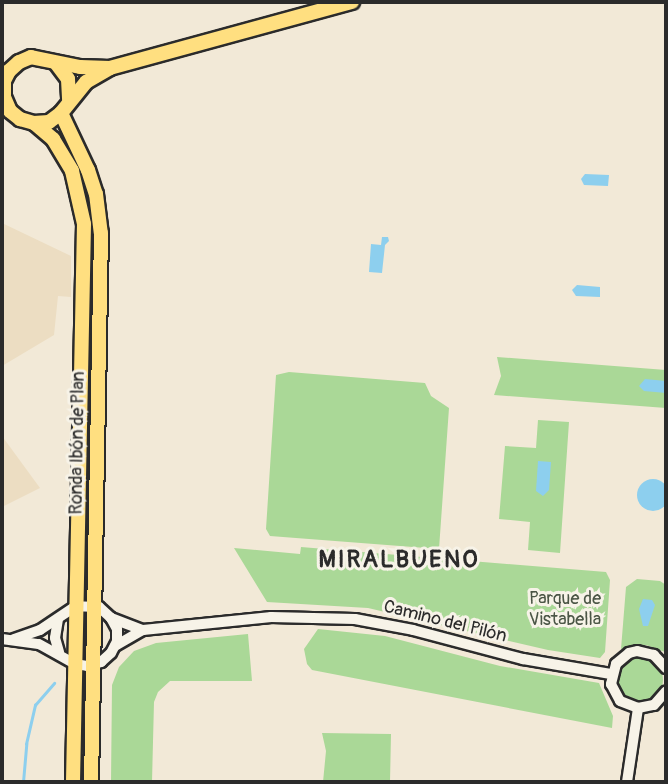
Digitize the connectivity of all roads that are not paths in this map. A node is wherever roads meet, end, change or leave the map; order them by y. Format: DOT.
graph roads {
  1 [pos="352,2"];
  2 [pos="55,62"];
  3 [pos="110,68"];
  4 [pos="3,83"];
  5 [pos="65,107"];
  6 [pos="9,114"];
  7 [pos="34,123"];
  8 [pos="76,606"];
  9 [pos="94,606"];
  10 [pos="111,618"];
  11 [pos="58,619"];
  12 [pos="143,630"];
  13 [pos="8,639"];
  14 [pos="115,646"];
  15 [pos="59,652"];
  16 [pos="75,664"];
  17 [pos="93,665"];
  18 [pos="666,668"];
  19 [pos="611,674"];
  20 [pos="666,691"];
  21 [pos="638,708"];
  22 [pos="73,782"];
  23 [pos="91,782"];
  24 [pos="627,782"];
  1 -- 3 [label="main road"];
  2 -- 3 [label="main road"];
  2 -- 4 [label="main road"];
  2 -- 5 [label="main road"];
  3 -- 5 [label="main road"];
  4 -- 6 [label="main road"];
  5 -- 7 [label="main road"];
  5 -- 9 [label="main road, Ronda Ibón de Plan"];
  6 -- 7 [label="main road"];
  7 -- 8 [label="main road, Ronda Ibón de Plan"];
  8 -- 9 [label="street"];
  8 -- 11 [label="street"];
  8 -- 16 [label="main road, Ronda Ibón de Plan"];
  9 -- 10 [label="street, Camino del Pilón"];
  9 -- 17 [label="main road, Ronda Ibón de Plan"];
  10 -- 12 [label="street, Camino del Pilón"];
  10 -- 14 [label="street"];
  11 -- 13 [label="street"];
  11 -- 15 [label="street"];
  12 -- 14 [label="street, Camino del Pilón"];
  12 -- 19 [label="street, Camino del Pilón"];
  13 -- 15 [label="street"];
  14 -- 17 [label="street, Camino del Pilón"];
  15 -- 16 [label="street"];
  16 -- 17 [label="street"];
  16 -- 22 [label="main road, Ronda Ibón de Plan"];
  17 -- 23 [label="main road, Ronda Ibón de Plan"];
  18 -- 19 [label="street"];
  19 -- 21 [label="street"];
  20 -- 21 [label="street"];
  21 -- 24 [label="street"];
}
